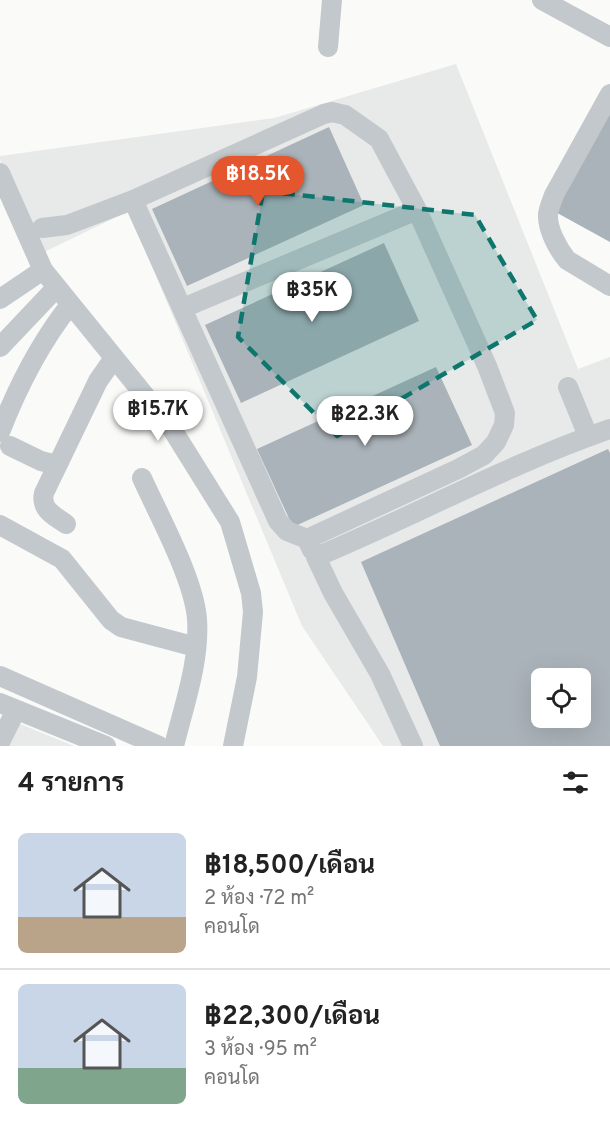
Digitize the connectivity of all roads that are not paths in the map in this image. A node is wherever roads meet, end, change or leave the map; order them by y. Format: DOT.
graph roads {
  1 [pos="332,0"];
  2 [pos="542,0"];
  3 [pos="610,37"];
  4 [pos="328,47"];
  5 [pos="610,94"];
  6 [pos="0,173"];
  7 [pos="133,200"];
  8 [pos="417,210"];
  9 [pos="42,228"];
  10 [pos="43,270"];
  11 [pos="610,286"];
  12 [pos="56,288"];
  13 [pos="0,299"];
  14 [pos="70,305"];
  15 [pos="183,308"];
  16 [pos="0,347"];
  17 [pos="114,358"];
  18 [pos="568,387"];
  19 [pos="610,429"];
  20 [pos="588,436"];
  21 [pos="5,439"];
  22 [pos="57,465"];
  23 [pos="142,478"];
  24 [pos="66,524"];
  25 [pos="0,525"];
  26 [pos="307,539"];
  27 [pos="316,557"];
  28 [pos="196,647"];
  29 [pos="0,676"];
  30 [pos="8,707"];
  31 [pos="0,742"];
  32 [pos="106,746"];
  33 [pos="159,746"];
  34 [pos="174,746"];
  35 [pos="234,746"];
  36 [pos="413,746"];
  1 -- 4 [label="street"];
  2 -- 3 [label="street"];
  5 -- 11 [label="street"];
  6 -- 10 [label="street"];
  7 -- 8 [label="street"];
  7 -- 9 [label="street"];
  7 -- 15 [label="street"];
  8 -- 15 [label="street"];
  8 -- 26 [label="street"];
  10 -- 12 [label="street"];
  10 -- 13 [label="street"];
  12 -- 14 [label="street"];
  12 -- 16 [label="street"];
  14 -- 17 [label="street"];
  14 -- 21 [label="street"];
  15 -- 26 [label="street"];
  17 -- 22 [label="street"];
  17 -- 35 [label="street"];
  18 -- 20 [label="street"];
  19 -- 20 [label="street"];
  20 -- 27 [label="street"];
  21 -- 22 [label="street"];
  22 -- 24 [label="street"];
  23 -- 28 [label="street"];
  25 -- 28 [label="street"];
  26 -- 27 [label="street"];
  27 -- 36 [label="street"];
  28 -- 34 [label="street"];
  29 -- 33 [label="street"];
  30 -- 31 [label="street"];
  30 -- 32 [label="street"];
}
